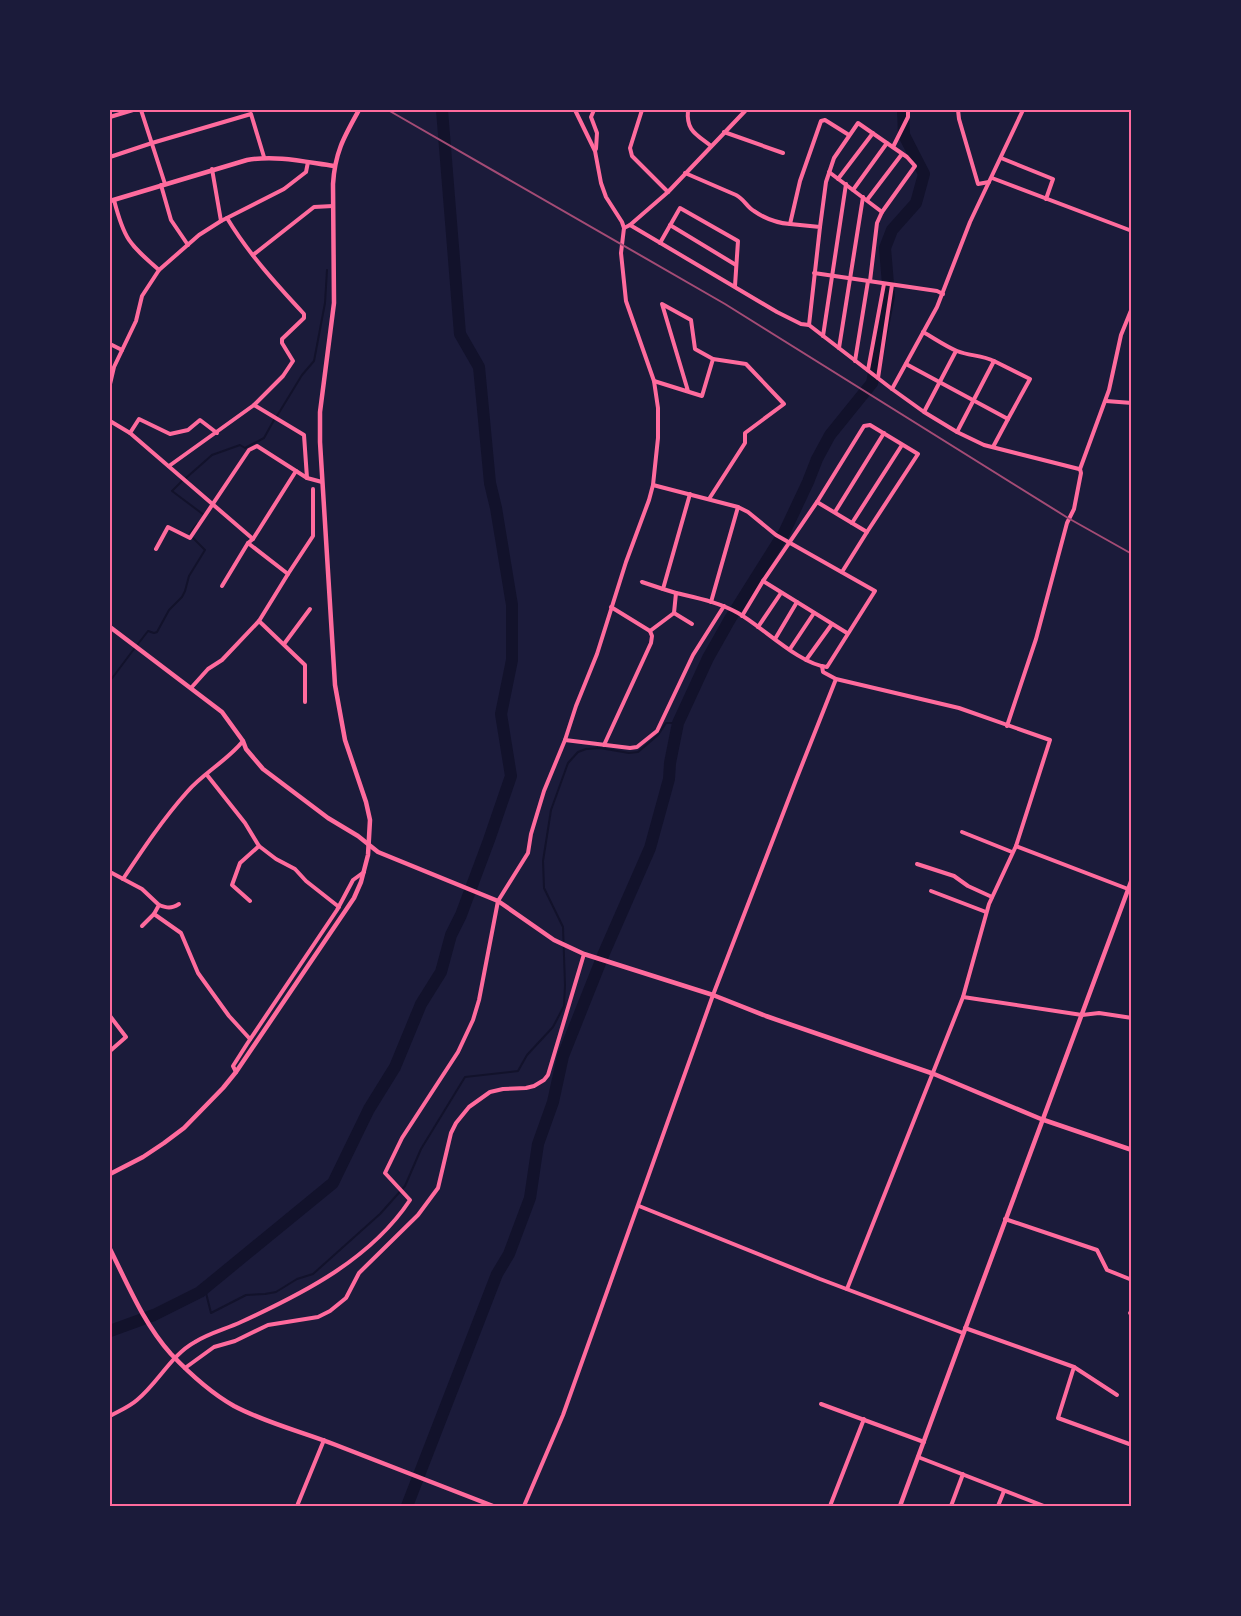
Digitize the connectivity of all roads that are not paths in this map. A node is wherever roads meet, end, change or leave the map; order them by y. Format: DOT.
graph roads {
  1 [pos="133,110"];
  2 [pos="141,110"];
  3 [pos="359,110"];
  4 [pos="575,110"];
  5 [pos="594,110"];
  6 [pos="642,110"];
  7 [pos="688,110"];
  8 [pos="746,110"];
  9 [pos="908,110"];
  10 [pos="958,110"];
  11 [pos="1023,110"];
  12 [pos="110,117"];
  13 [pos="724,132"];
  14 [pos="873,133"];
  15 [pos="849,135"];
  16 [pos="152,143"];
  17 [pos="887,143"];
  18 [pos="711,146"];
  19 [pos="892,147"];
  20 [pos="595,151"];
  21 [pos="783,153"];
  22 [pos="902,154"];
  23 [pos="110,157"];
  24 [pos="264,157"];
  25 [pos="1001,158"];
  26 [pos="308,162"];
  27 [pos="334,166"];
  28 [pos="212,169"];
  29 [pos="829,172"];
  30 [pos="685,173"];
  31 [pos="838,179"];
  32 [pos="991,180"];
  33 [pos="846,184"];
  34 [pos="163,185"];
  35 [pos="853,190"];
  36 [pos="668,192"];
  37 [pos="865,199"];
  38 [pos="1046,199"];
  39 [pos="112,200"];
  40 [pos="333,206"];
  41 [pos="882,212"];
  42 [pos="227,218"];
  43 [pos="221,221"];
  44 [pos="790,224"];
  45 [pos="630,225"];
  46 [pos="670,225"];
  47 [pos="820,227"];
  48 [pos="624,228"];
  49 [pos="1131,231"];
  50 [pos="660,243"];
  51 [pos="188,245"];
  52 [pos="253,255"];
  53 [pos="736,265"];
  54 [pos="159,270"];
  55 [pos="814,273"];
  56 [pos="833,276"];
  57 [pos="850,278"];
  58 [pos="869,281"];
  59 [pos="884,284"];
  60 [pos="892,285"];
  61 [pos="735,286"];
  62 [pos="943,294"];
  63 [pos="1131,311"];
  64 [pos="809,325"];
  65 [pos="923,332"];
  66 [pos="823,336"];
  67 [pos="110,344"];
  68 [pos="839,348"];
  69 [pos="122,350"];
  70 [pos="956,351"];
  71 [pos="713,359"];
  72 [pos="855,361"];
  73 [pos="994,361"];
  74 [pos="906,364"];
  75 [pos="868,370"];
  76 [pos="878,378"];
  77 [pos="654,381"];
  78 [pos="940,382"];
  79 [pos="110,384"];
  80 [pos="892,389"];
  81 [pos="688,391"];
  82 [pos="974,400"];
  83 [pos="1106,401"];
  84 [pos="1131,403"];
  85 [pos="254,405"];
  86 [pos="924,412"];
  87 [pos="1008,419"];
  88 [pos="110,421"];
  89 [pos="957,432"];
  90 [pos="130,433"];
  91 [pos="217,433"];
  92 [pos="884,433"];
  93 [pos="902,445"];
  94 [pos="993,448"];
  95 [pos="169,466"];
  96 [pos="1080,469"];
  97 [pos="296,471"];
  98 [pos="307,478"];
  99 [pos="322,482"];
  100 [pos="653,485"];
  101 [pos="313,489"];
  102 [pos="690,494"];
  103 [pos="709,499"];
  104 [pos="817,502"];
  105 [pos="213,504"];
  106 [pos="738,507"];
  107 [pos="835,512"];
  108 [pos="852,523"];
  109 [pos="867,532"];
  110 [pos="253,539"];
  111 [pos="787,541"];
  112 [pos="248,543"];
  113 [pos="156,549"];
  114 [pos="842,572"];
  115 [pos="288,574"];
  116 [pos="642,582"];
  117 [pos="763,582"];
  118 [pos="222,586"];
  119 [pos="663,589"];
  120 [pos="676,593"];
  121 [pos="781,593"];
  122 [pos="711,602"];
  123 [pos="797,602"];
  124 [pos="724,606"];
  125 [pos="611,607"];
  126 [pos="310,609"];
  127 [pos="674,613"];
  128 [pos="814,613"];
  129 [pos="740,614"];
  130 [pos="259,621"];
  131 [pos="692,624"];
  132 [pos="832,624"];
  133 [pos="110,627"];
  134 [pos="758,627"];
  135 [pos="650,631"];
  136 [pos="847,633"];
  137 [pos="775,639"];
  138 [pos="284,644"];
  139 [pos="790,649"];
  140 [pos="806,660"];
  141 [pos="822,666"];
  142 [pos="836,679"];
  143 [pos="191,688"];
  144 [pos="305,702"];
  145 [pos="1006,726"];
  146 [pos="565,740"];
  147 [pos="243,741"];
  148 [pos="604,745"];
  149 [pos="207,774"];
  150 [pos="962,832"];
  151 [pos="259,846"];
  152 [pos="368,846"];
  153 [pos="1016,846"];
  154 [pos="1012,852"];
  155 [pos="917,864"];
  156 [pos="110,872"];
  157 [pos="364,872"];
  158 [pos="123,879"];
  159 [pos="1131,879"];
  160 [pos="1128,889"];
  161 [pos="931,891"];
  162 [pos="992,897"];
  163 [pos="250,901"];
  164 [pos="498,901"];
  165 [pos="179,904"];
  166 [pos="159,905"];
  167 [pos="339,907"];
  168 [pos="987,912"];
  169 [pos="154,914"];
  170 [pos="142,926"];
  171 [pos="584,954"];
  172 [pos="713,995"];
  173 [pos="963,997"];
  174 [pos="1082,1015"];
  175 [pos="110,1016"];
  176 [pos="1131,1018"];
  177 [pos="250,1039"];
  178 [pos="110,1051"];
  179 [pos="236,1072"];
  180 [pos="934,1074"];
  181 [pos="1041,1119"];
  182 [pos="1131,1150"];
  183 [pos="110,1174"];
  184 [pos="639,1206"];
  185 [pos="1005,1218"];
  186 [pos="110,1249"];
  187 [pos="1131,1280"];
  188 [pos="847,1289"];
  189 [pos="964,1330"];
  190 [pos="176,1359"];
  191 [pos="1074,1367"];
  192 [pos="185,1368"];
  193 [pos="1117,1395"];
  194 [pos="821,1404"];
  195 [pos="110,1416"];
  196 [pos="864,1419"];
  197 [pos="324,1440"];
  198 [pos="924,1442"];
  199 [pos="1131,1445"];
  200 [pos="918,1457"];
  201 [pos="963,1474"];
  202 [pos="1004,1491"];
  203 [pos="297,1506"];
  204 [pos="493,1506"];
  205 [pos="524,1506"];
  206 [pos="830,1506"];
  207 [pos="900,1506"];
  208 [pos="951,1506"];
  209 [pos="998,1506"];
  210 [pos="1044,1506"];
  1 -- 12 [label="street"];
  2 -- 16 [label="street"];
  3 -- 27 [label="main road"];
  4 -- 20 [label="street"];
  5 -- 20 [label="street"];
  6 -- 36 [label="street"];
  7 -- 18 [label="street"];
  8 -- 13 [label="street"];
  9 -- 19 [label="street"];
  10 -- 32 [label="street"];
  11 -- 25 [label="street"];
  13 -- 18 [label="street"];
  13 -- 21 [label="street"];
  14 -- 15 [label="street"];
  14 -- 17 [label="street"];
  14 -- 31 [label="street"];
  15 -- 29 [label="street"];
  15 -- 44 [label="street"];
  16 -- 23 [label="street"];
  16 -- 24 [label="street"];
  16 -- 34 [label="street"];
  17 -- 19 [label="street"];
  17 -- 35 [label="street"];
  18 -- 30 [label="street"];
  19 -- 22 [label="street"];
  20 -- 48 [label="street"];
  22 -- 37 [label="street"];
  22 -- 41 [label="street"];
  24 -- 26 [label="main road"];
  24 -- 28 [label="main road"];
  25 -- 32 [label="street"];
  25 -- 38 [label="street"];
  26 -- 27 [label="main road"];
  26 -- 42 [label="street"];
  27 -- 40 [label="main road"];
  28 -- 34 [label="main road"];
  28 -- 43 [label="street"];
  29 -- 31 [label="street"];
  29 -- 47 [label="street"];
  30 -- 36 [label="street"];
  30 -- 44 [label="street"];
  31 -- 33 [label="street"];
  32 -- 38 [label="street"];
  32 -- 62 [label="street"];
  33 -- 35 [label="street"];
  33 -- 56 [label="street"];
  34 -- 39 [label="main road"];
  34 -- 51 [label="street"];
  35 -- 37 [label="street"];
  36 -- 45 [label="street"];
  37 -- 41 [label="street"];
  37 -- 57 [label="street"];
  38 -- 49 [label="street"];
  39 -- 54 [label="street"];
  40 -- 52 [label="street"];
  40 -- 99 [label="main road"];
  41 -- 58 [label="street"];
  42 -- 43 [label="street"];
  42 -- 52 [label="street"];
  43 -- 51 [label="street"];
  44 -- 47 [label="street"];
  45 -- 48 [label="street"];
  45 -- 50 [label="street"];
  46 -- 50 [label="street"];
  46 -- 53 [label="street"];
  46 -- 53 [label="street"];
  47 -- 55 [label="street"];
  48 -- 77 [label="street"];
  50 -- 61 [label="street"];
  51 -- 54 [label="street"];
  52 -- 85 [label="street"];
  53 -- 61 [label="street"];
  54 -- 69 [label="street"];
  55 -- 56 [label="street"];
  55 -- 64 [label="street"];
  56 -- 57 [label="street"];
  56 -- 66 [label="street"];
  57 -- 58 [label="street"];
  57 -- 68 [label="street"];
  58 -- 59 [label="street"];
  58 -- 72 [label="street"];
  59 -- 60 [label="street"];
  59 -- 75 [label="street"];
  60 -- 62 [label="street"];
  60 -- 76 [label="street"];
  61 -- 64 [label="street"];
  62 -- 65 [label="street"];
  63 -- 83 [label="street"];
  64 -- 66 [label="street"];
  65 -- 70 [label="street"];
  65 -- 74 [label="street"];
  66 -- 68 [label="street"];
  67 -- 69 [label="street"];
  68 -- 72 [label="street"];
  69 -- 79 [label="street"];
  70 -- 73 [label="street"];
  70 -- 78 [label="street"];
  71 -- 81 [label="street"];
  71 -- 81 [label="street"];
  71 -- 103 [label="street"];
  72 -- 75 [label="street"];
  73 -- 82 [label="street"];
  73 -- 87 [label="street"];
  74 -- 78 [label="street"];
  74 -- 80 [label="street"];
  75 -- 76 [label="street"];
  76 -- 80 [label="street"];
  77 -- 81 [label="street"];
  77 -- 100 [label="street"];
  78 -- 82 [label="street"];
  78 -- 86 [label="street"];
  80 -- 86 [label="street"];
  82 -- 87 [label="street"];
  82 -- 89 [label="street"];
  83 -- 84 [label="street"];
  83 -- 96 [label="street"];
  85 -- 91 [label="street"];
  85 -- 98 [label="street"];
  86 -- 89 [label="street"];
  87 -- 94 [label="street"];
  88 -- 90 [label="street"];
  89 -- 94 [label="street"];
  90 -- 91 [label="street"];
  90 -- 95 [label="street"];
  91 -- 95 [label="street"];
  92 -- 93 [label="street"];
  92 -- 104 [label="street"];
  92 -- 107 [label="street"];
  93 -- 108 [label="street"];
  93 -- 109 [label="street"];
  94 -- 96 [label="street"];
  95 -- 105 [label="street"];
  96 -- 145 [label="street"];
  97 -- 98 [label="street"];
  97 -- 105 [label="street"];
  97 -- 110 [label="street"];
  98 -- 99 [label="street"];
  99 -- 152 [label="main road"];
  100 -- 102 [label="street"];
  100 -- 125 [label="street"];
  101 -- 115 [label="street"];
  102 -- 103 [label="street"];
  102 -- 119 [label="street"];
  103 -- 106 [label="street"];
  104 -- 107 [label="street"];
  104 -- 111 [label="street"];
  105 -- 110 [label="street"];
  105 -- 113 [label="street"];
  106 -- 111 [label="street"];
  106 -- 122 [label="street"];
  107 -- 108 [label="street"];
  108 -- 109 [label="street"];
  109 -- 114 [label="street"];
  110 -- 112 [label="street"];
  111 -- 114 [label="street"];
  111 -- 117 [label="street"];
  112 -- 115 [label="street"];
  112 -- 118 [label="street"];
  114 -- 136 [label="street"];
  115 -- 130 [label="street"];
  116 -- 119 [label="street"];
  117 -- 121 [label="street"];
  117 -- 129 [label="street"];
  119 -- 120 [label="street"];
  120 -- 122 [label="street"];
  120 -- 127 [label="street"];
  121 -- 123 [label="street"];
  121 -- 134 [label="street"];
  122 -- 124 [label="street"];
  123 -- 128 [label="street"];
  123 -- 137 [label="street"];
  124 -- 129 [label="street"];
  124 -- 148 [label="street"];
  125 -- 135 [label="street"];
  125 -- 146 [label="street"];
  126 -- 138 [label="street"];
  127 -- 131 [label="street"];
  127 -- 135 [label="street"];
  128 -- 132 [label="street"];
  128 -- 139 [label="street"];
  129 -- 134 [label="street"];
  130 -- 138 [label="street"];
  130 -- 143 [label="street"];
  132 -- 136 [label="street"];
  132 -- 140 [label="street"];
  133 -- 143 [label="main road"];
  134 -- 137 [label="street"];
  135 -- 148 [label="street"];
  136 -- 141 [label="street"];
  137 -- 139 [label="street"];
  138 -- 144 [label="street"];
  139 -- 140 [label="street"];
  140 -- 141 [label="street"];
  141 -- 142 [label="street"];
  142 -- 145 [label="street"];
  142 -- 172 [label="street"];
  143 -- 147 [label="main road"];
  145 -- 153 [label="street"];
  146 -- 148 [label="street"];
  146 -- 164 [label="street"];
  147 -- 149 [label="street"];
  147 -- 152 [label="main road"];
  149 -- 151 [label="street"];
  149 -- 158 [label="street"];
  150 -- 154 [label="street"];
  151 -- 163 [label="street"];
  151 -- 167 [label="street"];
  152 -- 157 [label="main road"];
  152 -- 164 [label="main road"];
  153 -- 154 [label="street"];
  153 -- 160 [label="street"];
  154 -- 162 [label="street"];
  155 -- 162 [label="street"];
  156 -- 158 [label="street"];
  157 -- 167 [label="street"];
  157 -- 179 [label="main road"];
  158 -- 166 [label="street"];
  159 -- 160 [label="main road"];
  160 -- 174 [label="main road"];
  161 -- 168 [label="street"];
  162 -- 168 [label="street"];
  164 -- 171 [label="main road"];
  164 -- 190 [label="street"];
  165 -- 166 [label="street"];
  166 -- 169 [label="street"];
  167 -- 177 [label="street"];
  168 -- 173 [label="street"];
  169 -- 170 [label="street"];
  169 -- 177 [label="street"];
  171 -- 172 [label="main road"];
  171 -- 192 [label="street"];
  172 -- 180 [label="main road"];
  172 -- 184 [label="street"];
  173 -- 174 [label="street"];
  173 -- 180 [label="street"];
  174 -- 176 [label="street"];
  174 -- 181 [label="main road"];
  175 -- 178 [label="street"];
  177 -- 179 [label="street"];
  179 -- 183 [label="main road"];
  180 -- 181 [label="main road"];
  180 -- 188 [label="street"];
  181 -- 182 [label="main road"];
  181 -- 185 [label="main road"];
  184 -- 188 [label="street"];
  184 -- 205 [label="street"];
  185 -- 187 [label="street"];
  185 -- 189 [label="main road"];
  186 -- 190 [label="main road"];
  188 -- 189 [label="street"];
  189 -- 191 [label="street"];
  189 -- 198 [label="main road"];
  190 -- 192 [label="main road"];
  190 -- 195 [label="street"];
  191 -- 193 [label="street"];
  191 -- 199 [label="street"];
  192 -- 197 [label="main road"];
  194 -- 196 [label="street"];
  196 -- 198 [label="street"];
  196 -- 206 [label="street"];
  197 -- 203 [label="street"];
  197 -- 204 [label="main road"];
  198 -- 200 [label="main road"];
  200 -- 201 [label="street"];
  200 -- 207 [label="main road"];
  201 -- 202 [label="street"];
  201 -- 208 [label="street"];
  202 -- 209 [label="street"];
  202 -- 210 [label="street"];
}
